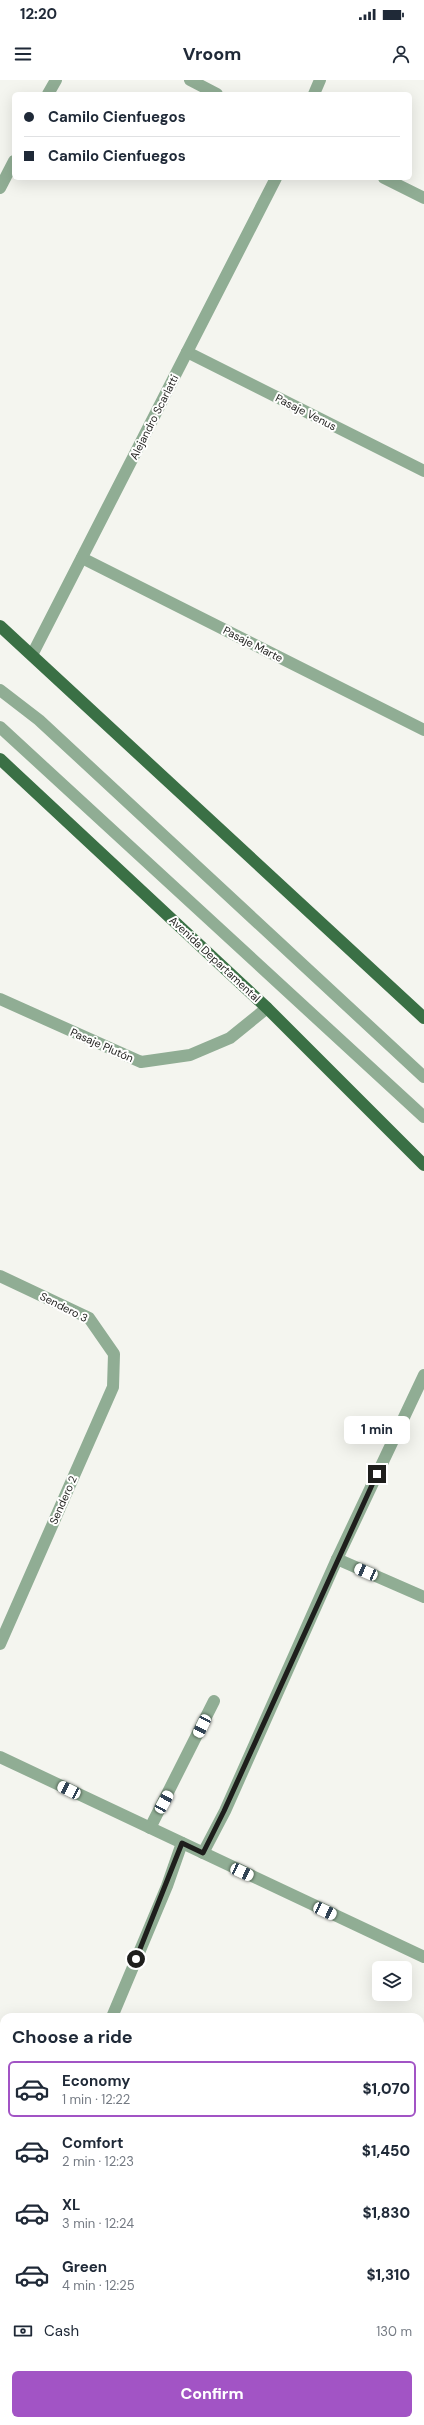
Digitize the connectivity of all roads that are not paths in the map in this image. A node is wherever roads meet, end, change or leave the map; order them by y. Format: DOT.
graph roads {
  1 [pos="56,80"];
  2 [pos="190,80"];
  3 [pos="320,80"];
  4 [pos="49,92"];
  5 [pos="213,92"];
  6 [pos="315,92"];
  7 [pos="12,165"];
  8 [pos="275,180"];
  9 [pos="388,180"];
  10 [pos="0,188"];
  11 [pos="424,198"];
  12 [pos="187,352"];
  13 [pos="424,472"];
  14 [pos="82,558"];
  15 [pos="0,626"];
  16 [pos="32,655"];
  17 [pos="0,690"];
  18 [pos="0,726"];
  19 [pos="424,730"];
  20 [pos="0,759"];
  21 [pos="0,999"];
  22 [pos="267,1008"];
  23 [pos="424,1018"];
  24 [pos="424,1077"];
  25 [pos="424,1117"];
  26 [pos="424,1165"];
  27 [pos="0,1276"];
  28 [pos="114,1354"];
  29 [pos="424,1375"];
  30 [pos="337,1560"];
  31 [pos="424,1597"];
  32 [pos="0,1644"];
  33 [pos="214,1701"];
  34 [pos="0,1757"];
  35 [pos="150,1828"];
  36 [pos="182,1843"];
  37 [pos="203,1853"];
  38 [pos="424,1957"];
  39 [pos="114,2013"];
  1 -- 4 [label="street"];
  2 -- 5 [label="street"];
  3 -- 6 [label="street"];
  7 -- 10 [label="street"];
  8 -- 12 [label="street, Alejandro Scarlatti"];
  9 -- 11 [label="street"];
  12 -- 13 [label="street, Pasaje Venus"];
  12 -- 14 [label="street, Alejandro Scarlatti"];
  14 -- 16 [label="street, Alejandro Scarlatti"];
  14 -- 19 [label="street, Pasaje Marte"];
  15 -- 16 [label="main road"];
  16 -- 23 [label="main road"];
  17 -- 24 [label="street"];
  18 -- 25 [label="street"];
  20 -- 22 [label="main road, Avenida Departamental"];
  21 -- 22 [label="street, Pasaje Plutón"];
  22 -- 26 [label="main road, Avenida Departamental"];
  27 -- 28 [label="street, Sendero 3"];
  28 -- 32 [label="street, Sendero 2"];
  29 -- 30 [label="street"];
  30 -- 31 [label="street"];
  30 -- 37 [label="street"];
  33 -- 35 [label="street"];
  34 -- 35 [label="street"];
  35 -- 36 [label="street"];
  36 -- 37 [label="street"];
  36 -- 39 [label="street"];
  37 -- 38 [label="street"];
}
